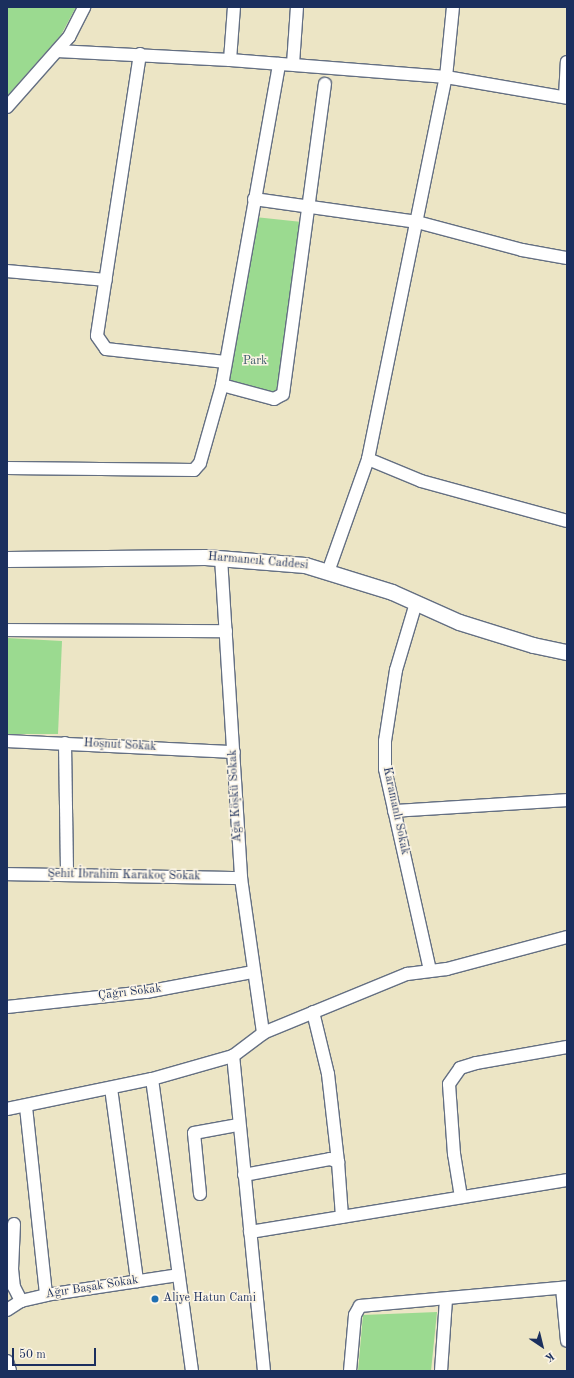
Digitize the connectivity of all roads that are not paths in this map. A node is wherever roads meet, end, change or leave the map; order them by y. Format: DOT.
graph roads {
  1 [pos="84,7"];
  2 [pos="234,7"];
  3 [pos="298,7"];
  4 [pos="453,7"];
  5 [pos="57,50"];
  6 [pos="140,54"];
  7 [pos="230,60"];
  8 [pos="567,62"];
  9 [pos="279,64"];
  10 [pos="293,64"];
  11 [pos="446,77"];
  12 [pos="325,84"];
  13 [pos="566,98"];
  14 [pos="7,107"];
  15 [pos="254,198"];
  16 [pos="308,207"];
  17 [pos="417,222"];
  18 [pos="567,258"];
  19 [pos="7,271"];
  20 [pos="106,280"];
  21 [pos="225,362"];
  22 [pos="222,385"];
  23 [pos="368,459"];
  24 [pos="7,468"];
  25 [pos="567,521"];
  26 [pos="221,558"];
  27 [pos="7,559"];
  28 [pos="328,572"];
  29 [pos="416,603"];
  30 [pos="7,630"];
  31 [pos="226,631"];
  32 [pos="567,652"];
  33 [pos="7,741"];
  34 [pos="65,744"];
  35 [pos="234,752"];
  36 [pos="567,800"];
  37 [pos="394,811"];
  38 [pos="7,874"];
  39 [pos="67,875"];
  40 [pos="241,878"];
  41 [pos="567,937"];
  42 [pos="430,971"];
  43 [pos="253,972"];
  44 [pos="7,1007"];
  45 [pos="313,1012"];
  46 [pos="263,1034"];
  47 [pos="567,1047"];
  48 [pos="232,1056"];
  49 [pos="152,1079"];
  50 [pos="111,1088"];
  51 [pos="26,1107"];
  52 [pos="7,1109"];
  53 [pos="238,1125"];
  54 [pos="338,1162"];
  55 [pos="244,1175"];
  56 [pos="567,1180"];
  57 [pos="200,1194"];
  58 [pos="461,1197"];
  59 [pos="342,1217"];
  60 [pos="14,1224"];
  61 [pos="250,1232"];
  62 [pos="179,1275"];
  63 [pos="137,1281"];
  64 [pos="565,1288"];
  65 [pos="46,1295"];
  66 [pos="446,1299"];
  67 [pos="21,1302"];
  68 [pos="7,1310"];
  69 [pos="567,1341"];
  70 [pos="7,1361"];
  71 [pos="10,1371"];
  72 [pos="192,1371"];
  73 [pos="264,1371"];
  74 [pos="350,1371"];
  75 [pos="441,1371"];
  1 -- 5 [label="street"];
  2 -- 7 [label="street"];
  3 -- 10 [label="street"];
  4 -- 11 [label="street"];
  5 -- 6 [label="street"];
  5 -- 14 [label="street"];
  6 -- 7 [label="street"];
  6 -- 20 [label="street"];
  7 -- 9 [label="street"];
  8 -- 13 [label="street"];
  9 -- 10 [label="street"];
  9 -- 15 [label="street"];
  10 -- 11 [label="street"];
  11 -- 13 [label="street"];
  11 -- 17 [label="street"];
  12 -- 16 [label="street"];
  15 -- 16 [label="street"];
  15 -- 21 [label="street"];
  16 -- 17 [label="street"];
  16 -- 22 [label="street"];
  17 -- 18 [label="street"];
  17 -- 23 [label="street"];
  19 -- 20 [label="street"];
  20 -- 21 [label="street"];
  21 -- 22 [label="street"];
  22 -- 24 [label="street"];
  23 -- 25 [label="street"];
  23 -- 28 [label="street"];
  26 -- 27 [label="street, Harmancık Caddesi"];
  26 -- 28 [label="street, Harmancık Caddesi"];
  26 -- 31 [label="street, Ağa Köşkü Sokak"];
  28 -- 29 [label="street, Harmancık Caddesi"];
  29 -- 32 [label="street, Harmancık Caddesi"];
  29 -- 37 [label="street, Karamanlı Sokak"];
  30 -- 31 [label="street"];
  31 -- 35 [label="street, Ağa Köşkü Sokak"];
  33 -- 34 [label="street, Hoşnut Sokak"];
  34 -- 35 [label="street, Hoşnut Sokak"];
  34 -- 39 [label="street"];
  35 -- 40 [label="street, Ağa Köşkü Sokak"];
  36 -- 37 [label="street"];
  37 -- 42 [label="street, Karamanlı Sokak"];
  38 -- 39 [label="street, Şehit İbrahim Karakoç Sokak"];
  39 -- 40 [label="street, Şehit İbrahim Karakoç Sokak"];
  40 -- 43 [label="street, Ağa Köşkü Sokak"];
  41 -- 42 [label="street"];
  42 -- 45 [label="street"];
  43 -- 44 [label="street, Çağrı Sokak"];
  43 -- 46 [label="street, Ağa Köşkü Sokak"];
  45 -- 46 [label="street"];
  45 -- 54 [label="street"];
  46 -- 48 [label="street"];
  47 -- 58 [label="street"];
  48 -- 49 [label="street"];
  48 -- 53 [label="street"];
  49 -- 50 [label="street"];
  49 -- 62 [label="street"];
  50 -- 51 [label="street"];
  50 -- 63 [label="street"];
  51 -- 52 [label="street"];
  51 -- 65 [label="street"];
  53 -- 55 [label="street"];
  53 -- 57 [label="street"];
  54 -- 55 [label="street"];
  54 -- 59 [label="street"];
  55 -- 61 [label="street"];
  56 -- 58 [label="street"];
  58 -- 59 [label="street"];
  59 -- 61 [label="street"];
  60 -- 67 [label="street"];
  61 -- 73 [label="street"];
  62 -- 63 [label="street, Ağır Başak Sokak"];
  62 -- 72 [label="street"];
  63 -- 65 [label="street, Ağır Başak Sokak"];
  64 -- 66 [label="street"];
  64 -- 69 [label="street"];
  65 -- 67 [label="street, Ağır Başak Sokak"];
  66 -- 74 [label="street"];
  66 -- 75 [label="street"];
  67 -- 68 [label="street, Ağır Başak Sokak"];
  70 -- 71 [label="street"];
}
